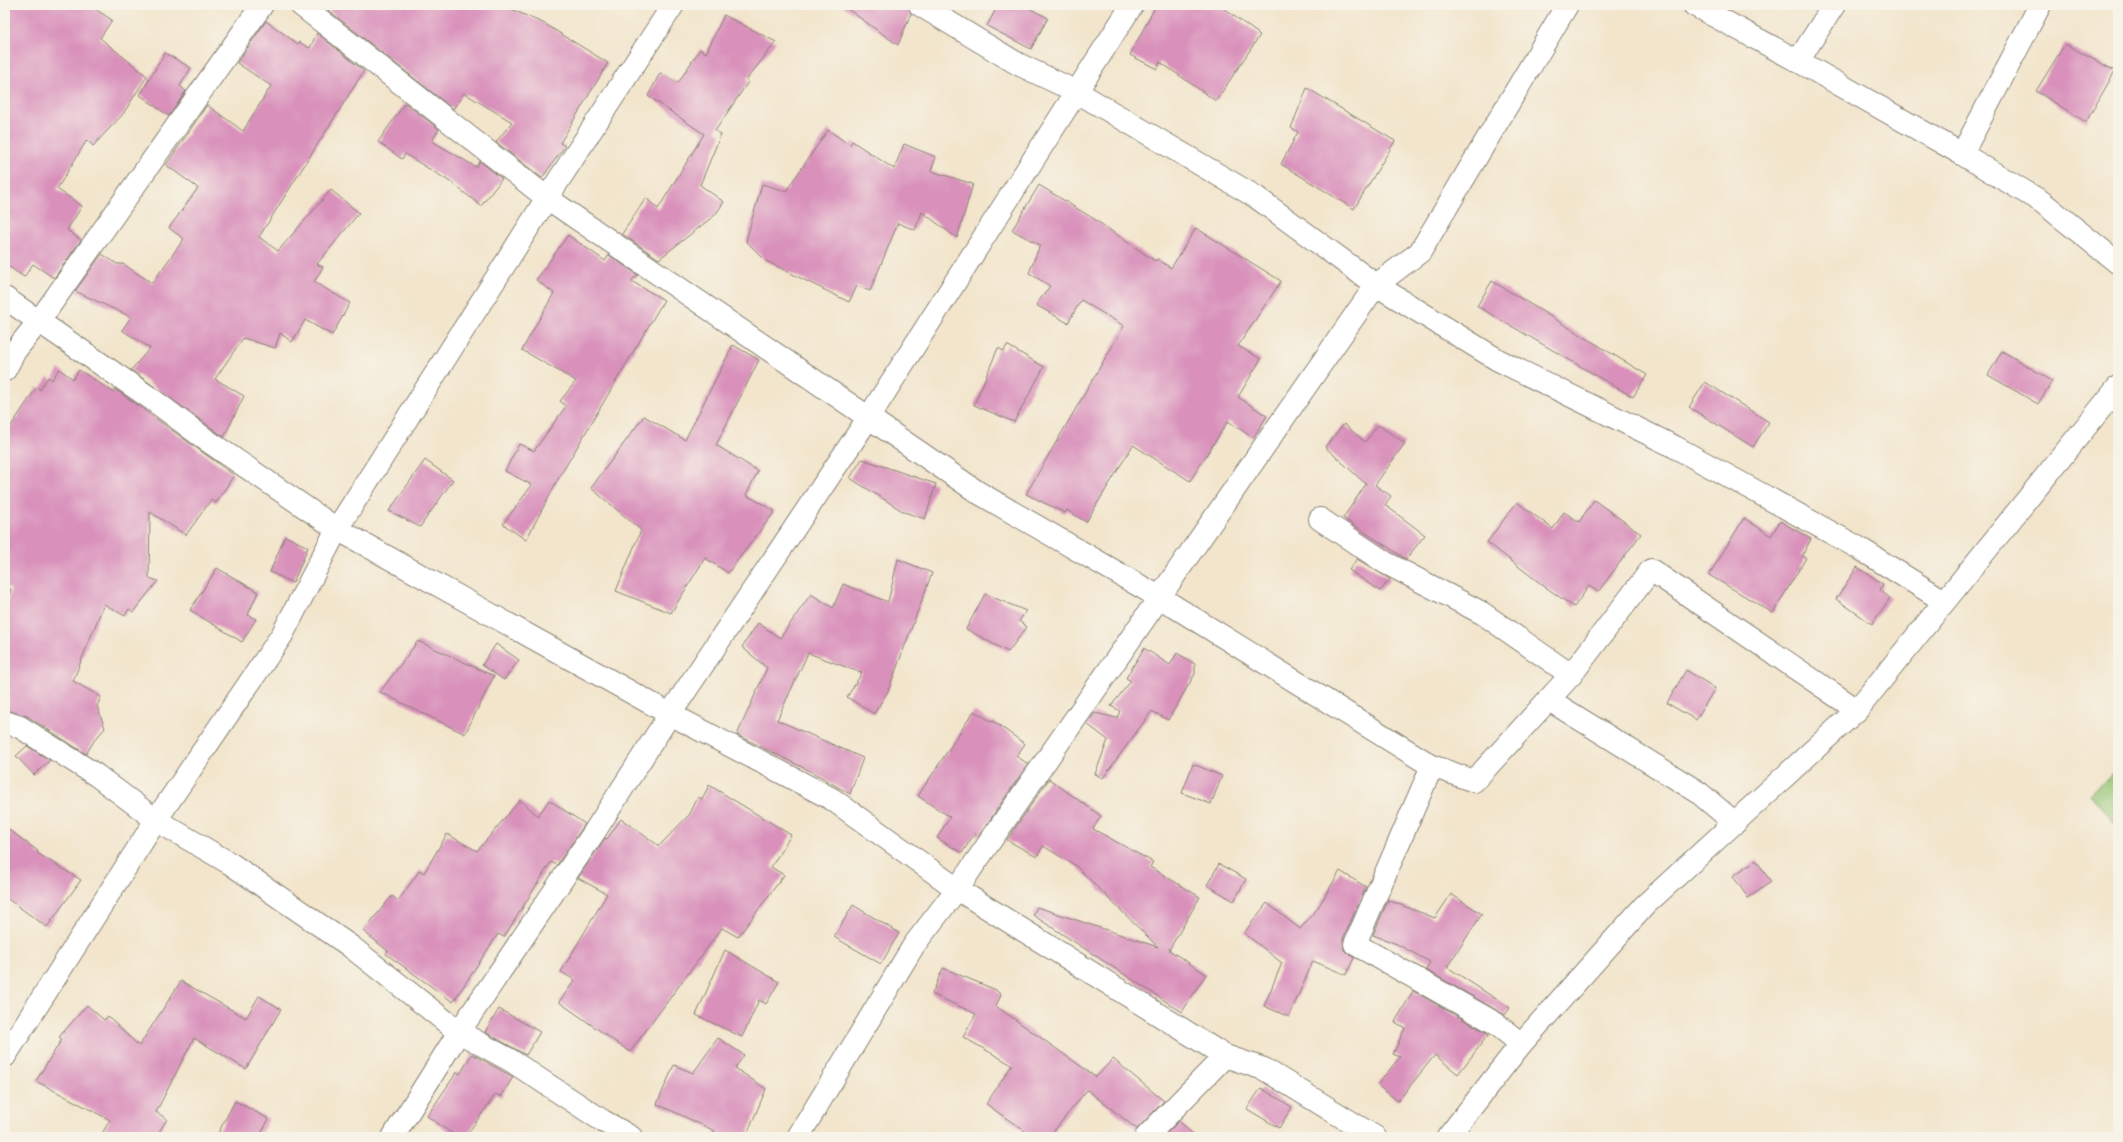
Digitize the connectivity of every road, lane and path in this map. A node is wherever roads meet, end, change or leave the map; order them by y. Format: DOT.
graph roads {
  1 [pos="262,5"];
  2 [pos="301,5"];
  3 [pos="673,5"];
  4 [pos="920,5"];
  5 [pos="1132,5"];
  6 [pos="1567,5"];
  7 [pos="1694,5"];
  8 [pos="1834,5"];
  9 [pos="2040,5"];
  10 [pos="1798,61"];
  11 [pos="1077,92"];
  12 [pos="1962,154"];
  13 [pos="547,198"];
  14 [pos="2118,263"];
  15 [pos="1376,285"];
  16 [pos="5,298"];
  17 [pos="40,321"];
  18 [pos="5,370"];
  19 [pos="2118,387"];
  20 [pos="869,417"];
  21 [pos="1320,519"];
  22 [pos="337,529"];
  23 [pos="1159,597"];
  24 [pos="1944,601"];
  25 [pos="1570,675"];
  26 [pos="1549,700"];
  27 [pos="1857,710"];
  28 [pos="670,714"];
  29 [pos="5,722"];
  30 [pos="1432,766"];
  31 [pos="156,820"];
  32 [pos="1735,823"];
  33 [pos="957,888"];
  34 [pos="459,1032"];
  35 [pos="1521,1044"];
  36 [pos="5,1056"];
  37 [pos="1225,1056"];
  38 [pos="394,1137"];
  39 [pos="631,1137"];
  40 [pos="798,1137"];
  41 [pos="1146,1137"];
  42 [pos="1376,1137"];
  43 [pos="1448,1137"];
  1 -- 17 [label="street"];
  2 -- 13 [label="street"];
  3 -- 13 [label="street"];
  4 -- 11 [label="street"];
  5 -- 11 [label="street"];
  6 -- 15 [label="street"];
  7 -- 10 [label="street"];
  8 -- 10 [label="street"];
  9 -- 12 [label="street"];
  10 -- 12 [label="street"];
  11 -- 15 [label="street"];
  11 -- 20 [label="street"];
  12 -- 14 [label="street"];
  13 -- 20 [label="street"];
  13 -- 22 [label="street"];
  15 -- 23 [label="street"];
  15 -- 24 [label="street"];
  16 -- 17 [label="street"];
  17 -- 18 [label="street"];
  17 -- 22 [label="street"];
  19 -- 24 [label="street"];
  20 -- 23 [label="street"];
  20 -- 28 [label="street"];
  21 -- 25 [label="street"];
  22 -- 28 [label="street"];
  22 -- 31 [label="street"];
  23 -- 30 [label="street"];
  23 -- 33 [label="street"];
  24 -- 27 [label="street"];
  25 -- 26 [label="street"];
  25 -- 27 [label="street"];
  26 -- 30 [label="street"];
  26 -- 32 [label="street"];
  27 -- 32 [label="street"];
  28 -- 33 [label="street"];
  28 -- 34 [label="street"];
  29 -- 31 [label="street"];
  30 -- 35 [label="street"];
  31 -- 34 [label="street"];
  31 -- 36 [label="street"];
  32 -- 35 [label="street"];
  33 -- 37 [label="street"];
  33 -- 40 [label="street"];
  34 -- 38 [label="street"];
  34 -- 39 [label="street"];
  35 -- 43 [label="street"];
  37 -- 41 [label="street"];
  37 -- 42 [label="street"];
}
